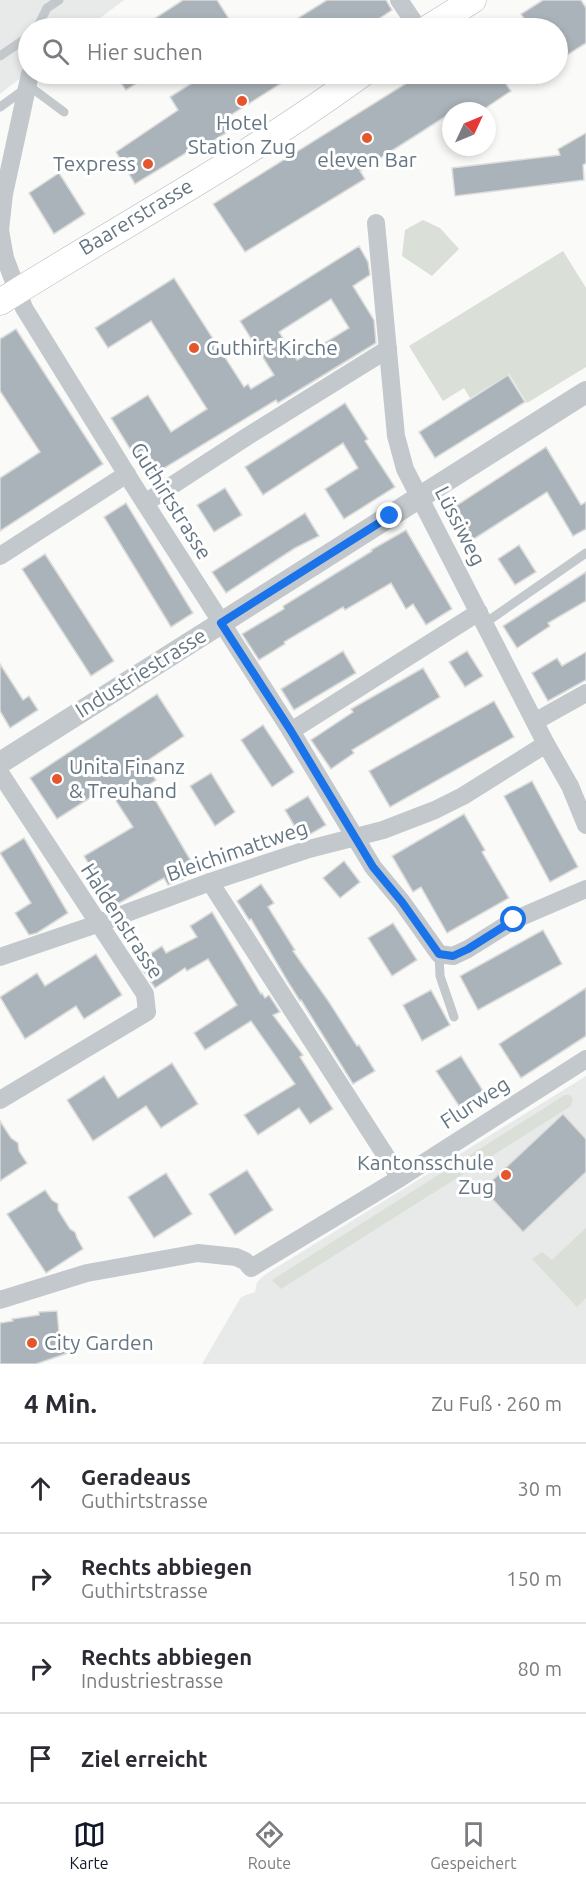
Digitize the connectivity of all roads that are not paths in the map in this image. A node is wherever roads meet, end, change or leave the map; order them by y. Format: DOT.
graph roads {
  1 [pos="59,0"];
  2 [pos="399,0"];
  3 [pos="473,0"];
  4 [pos="42,18"];
  5 [pos="411,18"];
  6 [pos="444,18"];
  7 [pos="18,44"];
  8 [pos="0,56"];
  9 [pos="25,84"];
  10 [pos="28,84"];
  11 [pos="33,84"];
  12 [pos="349,84"];
  13 [pos="0,107"];
  14 [pos="64,112"];
  15 [pos="376,223"];
  16 [pos="9,296"];
  17 [pos="388,349"];
  18 [pos="586,392"];
  19 [pos="127,474"];
  20 [pos="421,497"];
  21 [pos="145,503"];
  22 [pos="586,553"];
  23 [pos="0,556"];
  24 [pos="482,618"];
  25 [pos="221,623"];
  26 [pos="586,693"];
  27 [pos="536,721"];
  28 [pos="291,731"];
  29 [pos="546,744"];
  30 [pos="0,763"];
  31 [pos="0,773"];
  32 [pos="586,825"];
  33 [pos="354,838"];
  34 [pos="210,882"];
  35 [pos="586,889"];
  36 [pos="97,924"];
  37 [pos="439,954"];
  38 [pos="0,957"];
  39 [pos="454,1017"];
  40 [pos="586,1059"];
  41 [pos="0,1100"];
  42 [pos="400,1178"];
  43 [pos="0,1300"];
  1 -- 4 [label="lane"];
  2 -- 5 [label="street"];
  3 -- 6 [label="main road"];
  7 -- 8 [label="lane"];
  9 -- 13 [label="lane"];
  10 -- 16 [label="street, Guthirtstrasse"];
  11 -- 14 [label="lane"];
  12 -- 16 [label="main road, Baarerstrasse"];
  15 -- 17 [label="street, Lüssiweg"];
  16 -- 19 [label="street, Guthirtstrasse"];
  17 -- 20 [label="street, Lüssiweg"];
  17 -- 21 [label="street"];
  18 -- 20 [label="street, Industriestrasse"];
  19 -- 21 [label="street, Guthirtstrasse"];
  19 -- 23 [label="street"];
  20 -- 24 [label="street, Lüssiweg"];
  20 -- 25 [label="street, Industriestrasse"];
  21 -- 25 [label="street, Guthirtstrasse"];
  22 -- 24 [label="lane"];
  24 -- 27 [label="street, Lüssiweg"];
  24 -- 28 [label="street"];
  25 -- 28 [label="street, Guthirtstrasse"];
  25 -- 30 [label="street, Industriestrasse"];
  26 -- 27 [label="street"];
  27 -- 29 [label="street, Lüssiweg"];
  28 -- 33 [label="street, Guthirtstrasse"];
  29 -- 32 [label="street, Lüssiweg"];
  29 -- 33 [label="street, Bleichimattweg"];
  31 -- 36 [label="street, Haldenstrasse"];
  33 -- 34 [label="street, Bleichimattweg"];
  33 -- 37 [label="street, Guthirtstrasse"];
  34 -- 36 [label="street, Bleichimattweg"];
  34 -- 42 [label="street"];
  35 -- 37 [label="street"];
  36 -- 38 [label="street, Bleichimattweg"];
  36 -- 41 [label="street, Haldenstrasse"];
  37 -- 39 [label="lane"];
  40 -- 42 [label="street, Flurweg"];
  42 -- 43 [label="street, Flurweg"];
}
